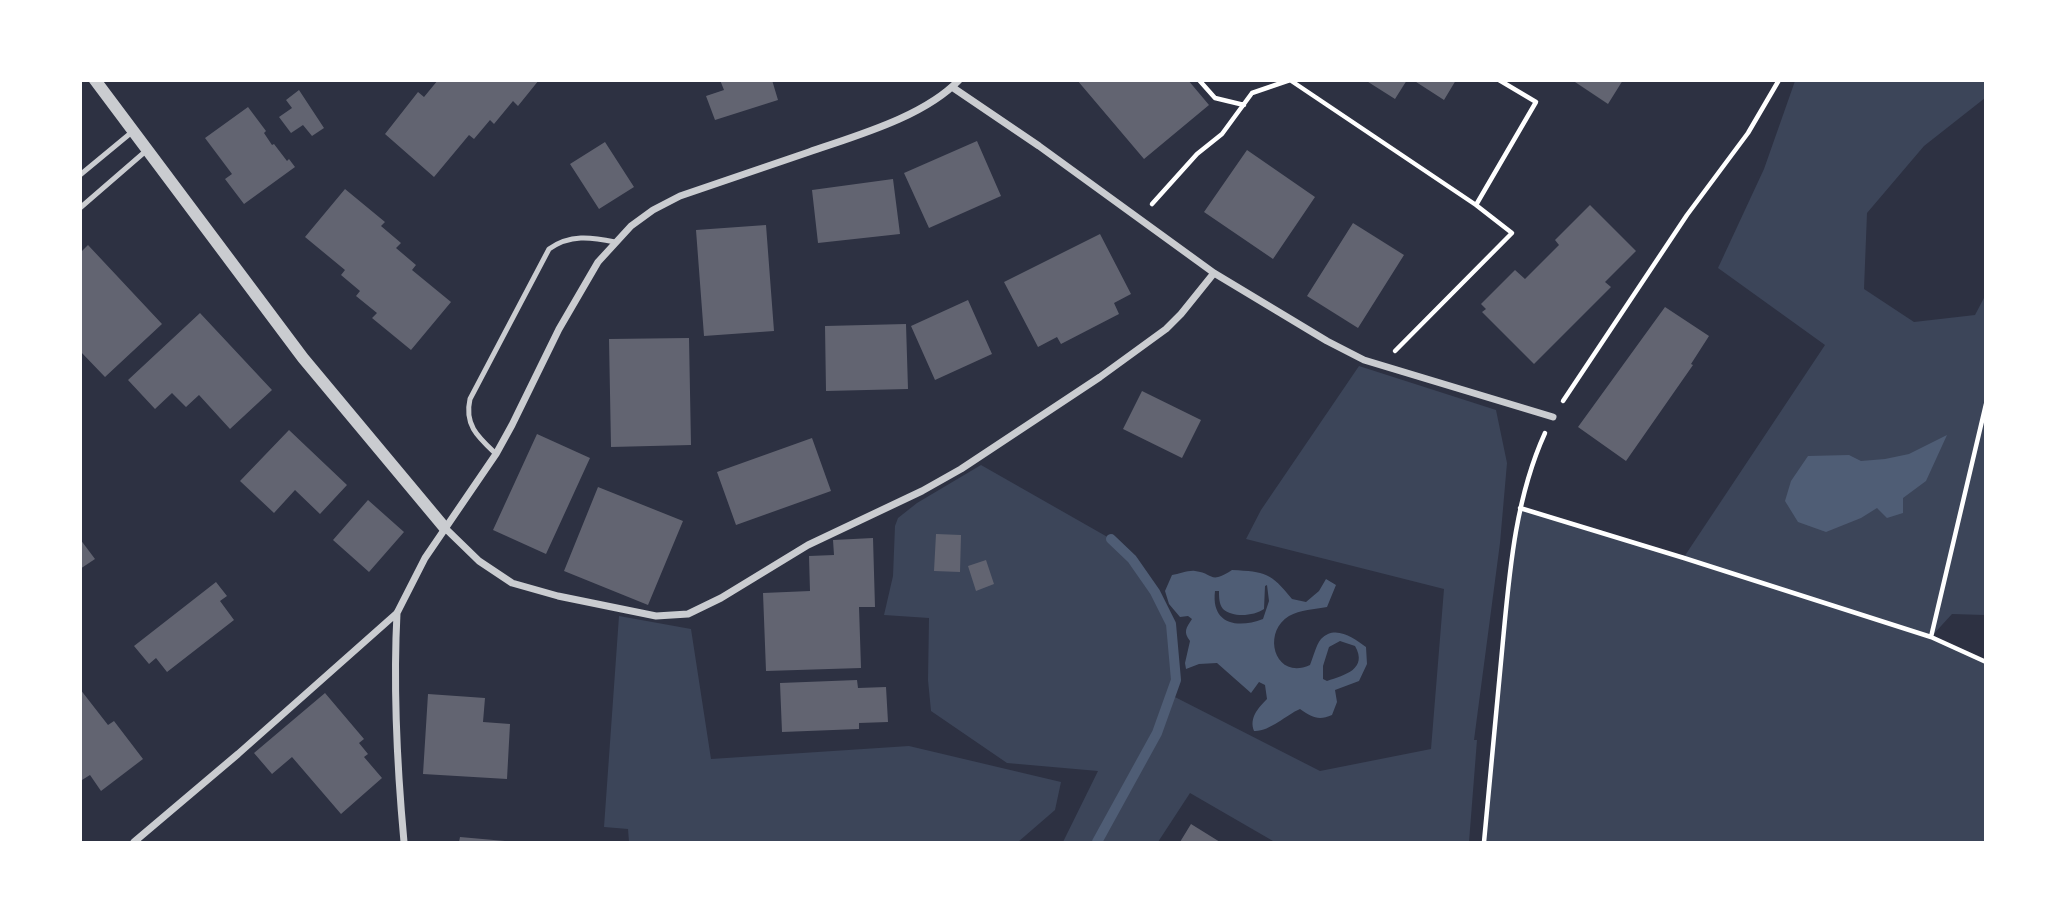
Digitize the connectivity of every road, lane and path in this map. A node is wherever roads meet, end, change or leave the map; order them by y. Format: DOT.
graph roads {
  1 [pos="95,80"];
  2 [pos="959,80"];
  3 [pos="1199,80"];
  4 [pos="1290,80"];
  5 [pos="1499,80"];
  6 [pos="1779,80"];
  7 [pos="952,87"];
  8 [pos="1244,105"];
  9 [pos="133,131"];
  10 [pos="147,150"];
  11 [pos="80,175"];
  12 [pos="1476,205"];
  13 [pos="80,208"];
  14 [pos="1140,218"];
  15 [pos="615,242"];
  16 [pos="1214,273"];
  17 [pos="1386,367"];
  18 [pos="1986,404"];
  19 [pos="1553,417"];
  20 [pos="496,454"];
  21 [pos="1520,508"];
  22 [pos="444,527"];
  23 [pos="397,613"];
  24 [pos="1931,637"];
  25 [pos="1986,662"];
  26 [pos="134,842"];
  27 [pos="404,842"];
  28 [pos="1484,842"];
  1 -- 9 [label="street"];
  2 -- 7 [label="street"];
  3 -- 8 [label="path"];
  4 -- 8 [label="path"];
  4 -- 12 [label="path"];
  5 -- 12 [label="path"];
  6 -- 19 [label="path"];
  7 -- 14 [label="street"];
  7 -- 15 [label="street"];
  8 -- 14 [label="path"];
  9 -- 10 [label="street"];
  9 -- 11 [label="lane"];
  10 -- 13 [label="lane"];
  10 -- 22 [label="street"];
  12 -- 17 [label="path"];
  14 -- 16 [label="street"];
  15 -- 20 [label="street"];
  15 -- 20 [label="lane"];
  16 -- 17 [label="street"];
  16 -- 22 [label="street"];
  17 -- 19 [label="street"];
  18 -- 24 [label="path"];
  19 -- 21 [label="path"];
  20 -- 22 [label="street"];
  21 -- 24 [label="path"];
  21 -- 28 [label="path"];
  22 -- 23 [label="street"];
  23 -- 26 [label="street"];
  23 -- 27 [label="street"];
  24 -- 25 [label="path"];
}
